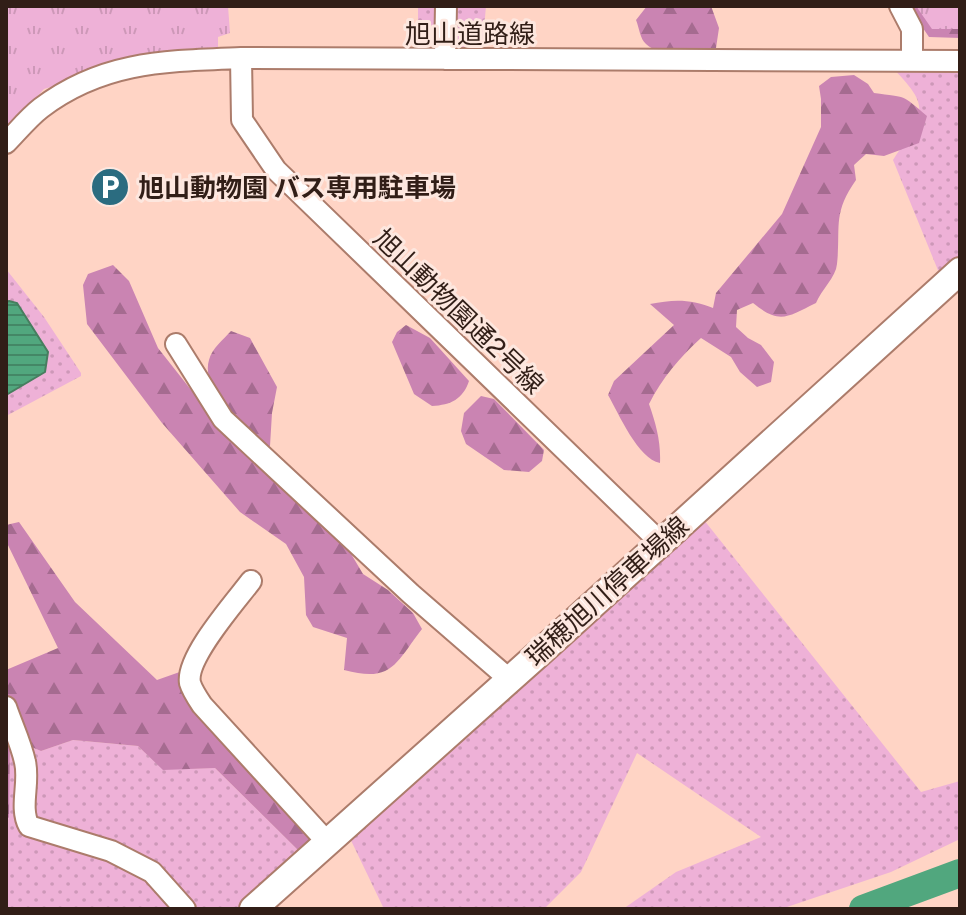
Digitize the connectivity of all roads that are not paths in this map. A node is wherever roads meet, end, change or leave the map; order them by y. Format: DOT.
graph roads {
  1 [pos="446,6"];
  2 [pos="900,6"];
  3 [pos="241,58"];
  4 [pos="445,59"];
  5 [pos="912,61"];
  6 [pos="960,61"];
  7 [pos="6,143"];
  8 [pos="960,271"];
  9 [pos="176,344"];
  10 [pos="660,542"];
  11 [pos="251,581"];
  12 [pos="509,679"];
  13 [pos="6,707"];
  14 [pos="328,843"];
  15 [pos="185,909"];
  16 [pos="253,909"];
  1 -- 4 [label="street"];
  2 -- 5 [label="street"];
  3 -- 4 [label="street, 旭山道路線"];
  3 -- 7 [label="street, 旭山道路線"];
  3 -- 10 [label="street, 旭山動物園通2号線"];
  4 -- 5 [label="street, 旭山道路線"];
  5 -- 6 [label="street, 旭山道路線"];
  8 -- 10 [label="main road, 瑞穂旭川停車場線"];
  9 -- 12 [label="street"];
  10 -- 12 [label="main road, 瑞穂旭川停車場線"];
  11 -- 14 [label="street"];
  12 -- 14 [label="main road, 瑞穂旭川停車場線"];
  13 -- 15 [label="street"];
  14 -- 16 [label="main road, 瑞穂旭川停車場線"];
}
